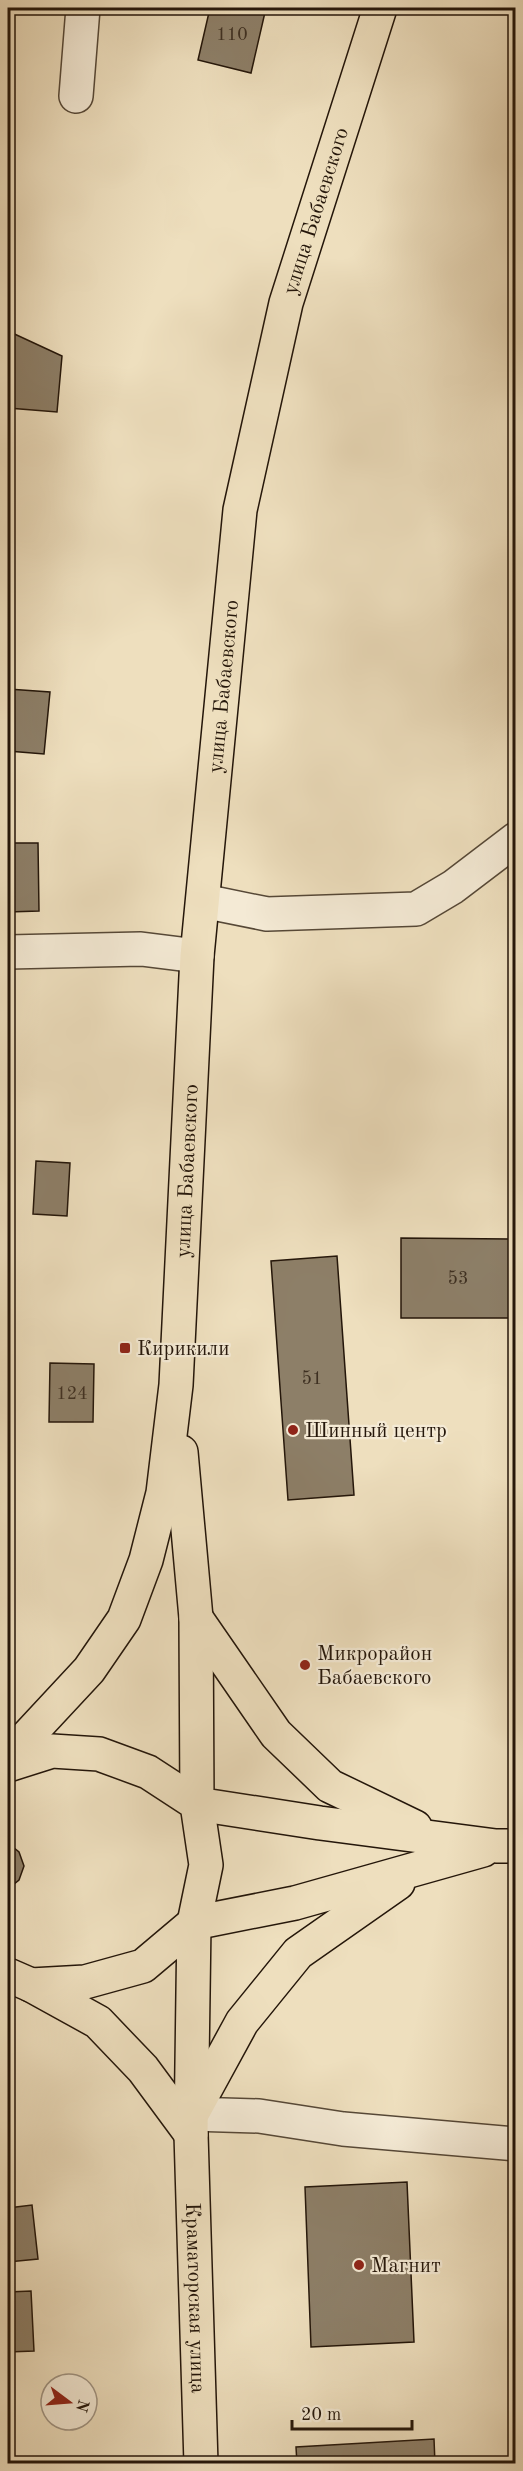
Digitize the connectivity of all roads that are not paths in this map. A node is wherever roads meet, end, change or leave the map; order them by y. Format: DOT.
graph roads {
  1 [pos="83,8"];
  2 [pos="380,8"];
  3 [pos="76,96"];
  4 [pos="516,839"];
  5 [pos="203,901"];
  6 [pos="8,952"];
  7 [pos="198,956"];
  8 [pos="176,1385"];
  9 [pos="196,1618"];
  10 [pos="8,1756"];
  11 [pos="8,1765"];
  12 [pos="197,1804"];
  13 [pos="439,1838"];
  14 [pos="506,1846"];
  15 [pos="419,1868"];
  16 [pos="194,1923"];
  17 [pos="19,1980"];
  18 [pos="191,2124"];
  19 [pos="516,2144"];
  20 [pos="201,2463"];
  1 -- 3 [label="street"];
  2 -- 5 [label="main road, улица Бабаевского"];
  4 -- 5 [label="street"];
  5 -- 7 [label="main road, улица Бабаевского"];
  6 -- 7 [label="street"];
  7 -- 8 [label="main road, улица Бабаевского"];
  8 -- 9 [label="main road, Краматорская улица"];
  8 -- 10 [label="main road"];
  9 -- 12 [label="main road, Краматорская улица"];
  9 -- 13 [label="main road"];
  11 -- 12 [label="main road"];
  12 -- 13 [label="main road"];
  12 -- 16 [label="main road, Краматорская улица"];
  13 -- 14 [label="main road"];
  14 -- 15 [label="main road"];
  15 -- 16 [label="main road"];
  15 -- 18 [label="main road"];
  16 -- 17 [label="main road"];
  16 -- 18 [label="main road, Краматорская улица"];
  17 -- 18 [label="main road"];
  18 -- 19 [label="street"];
  18 -- 20 [label="main road, Краматорская улица"];
}
